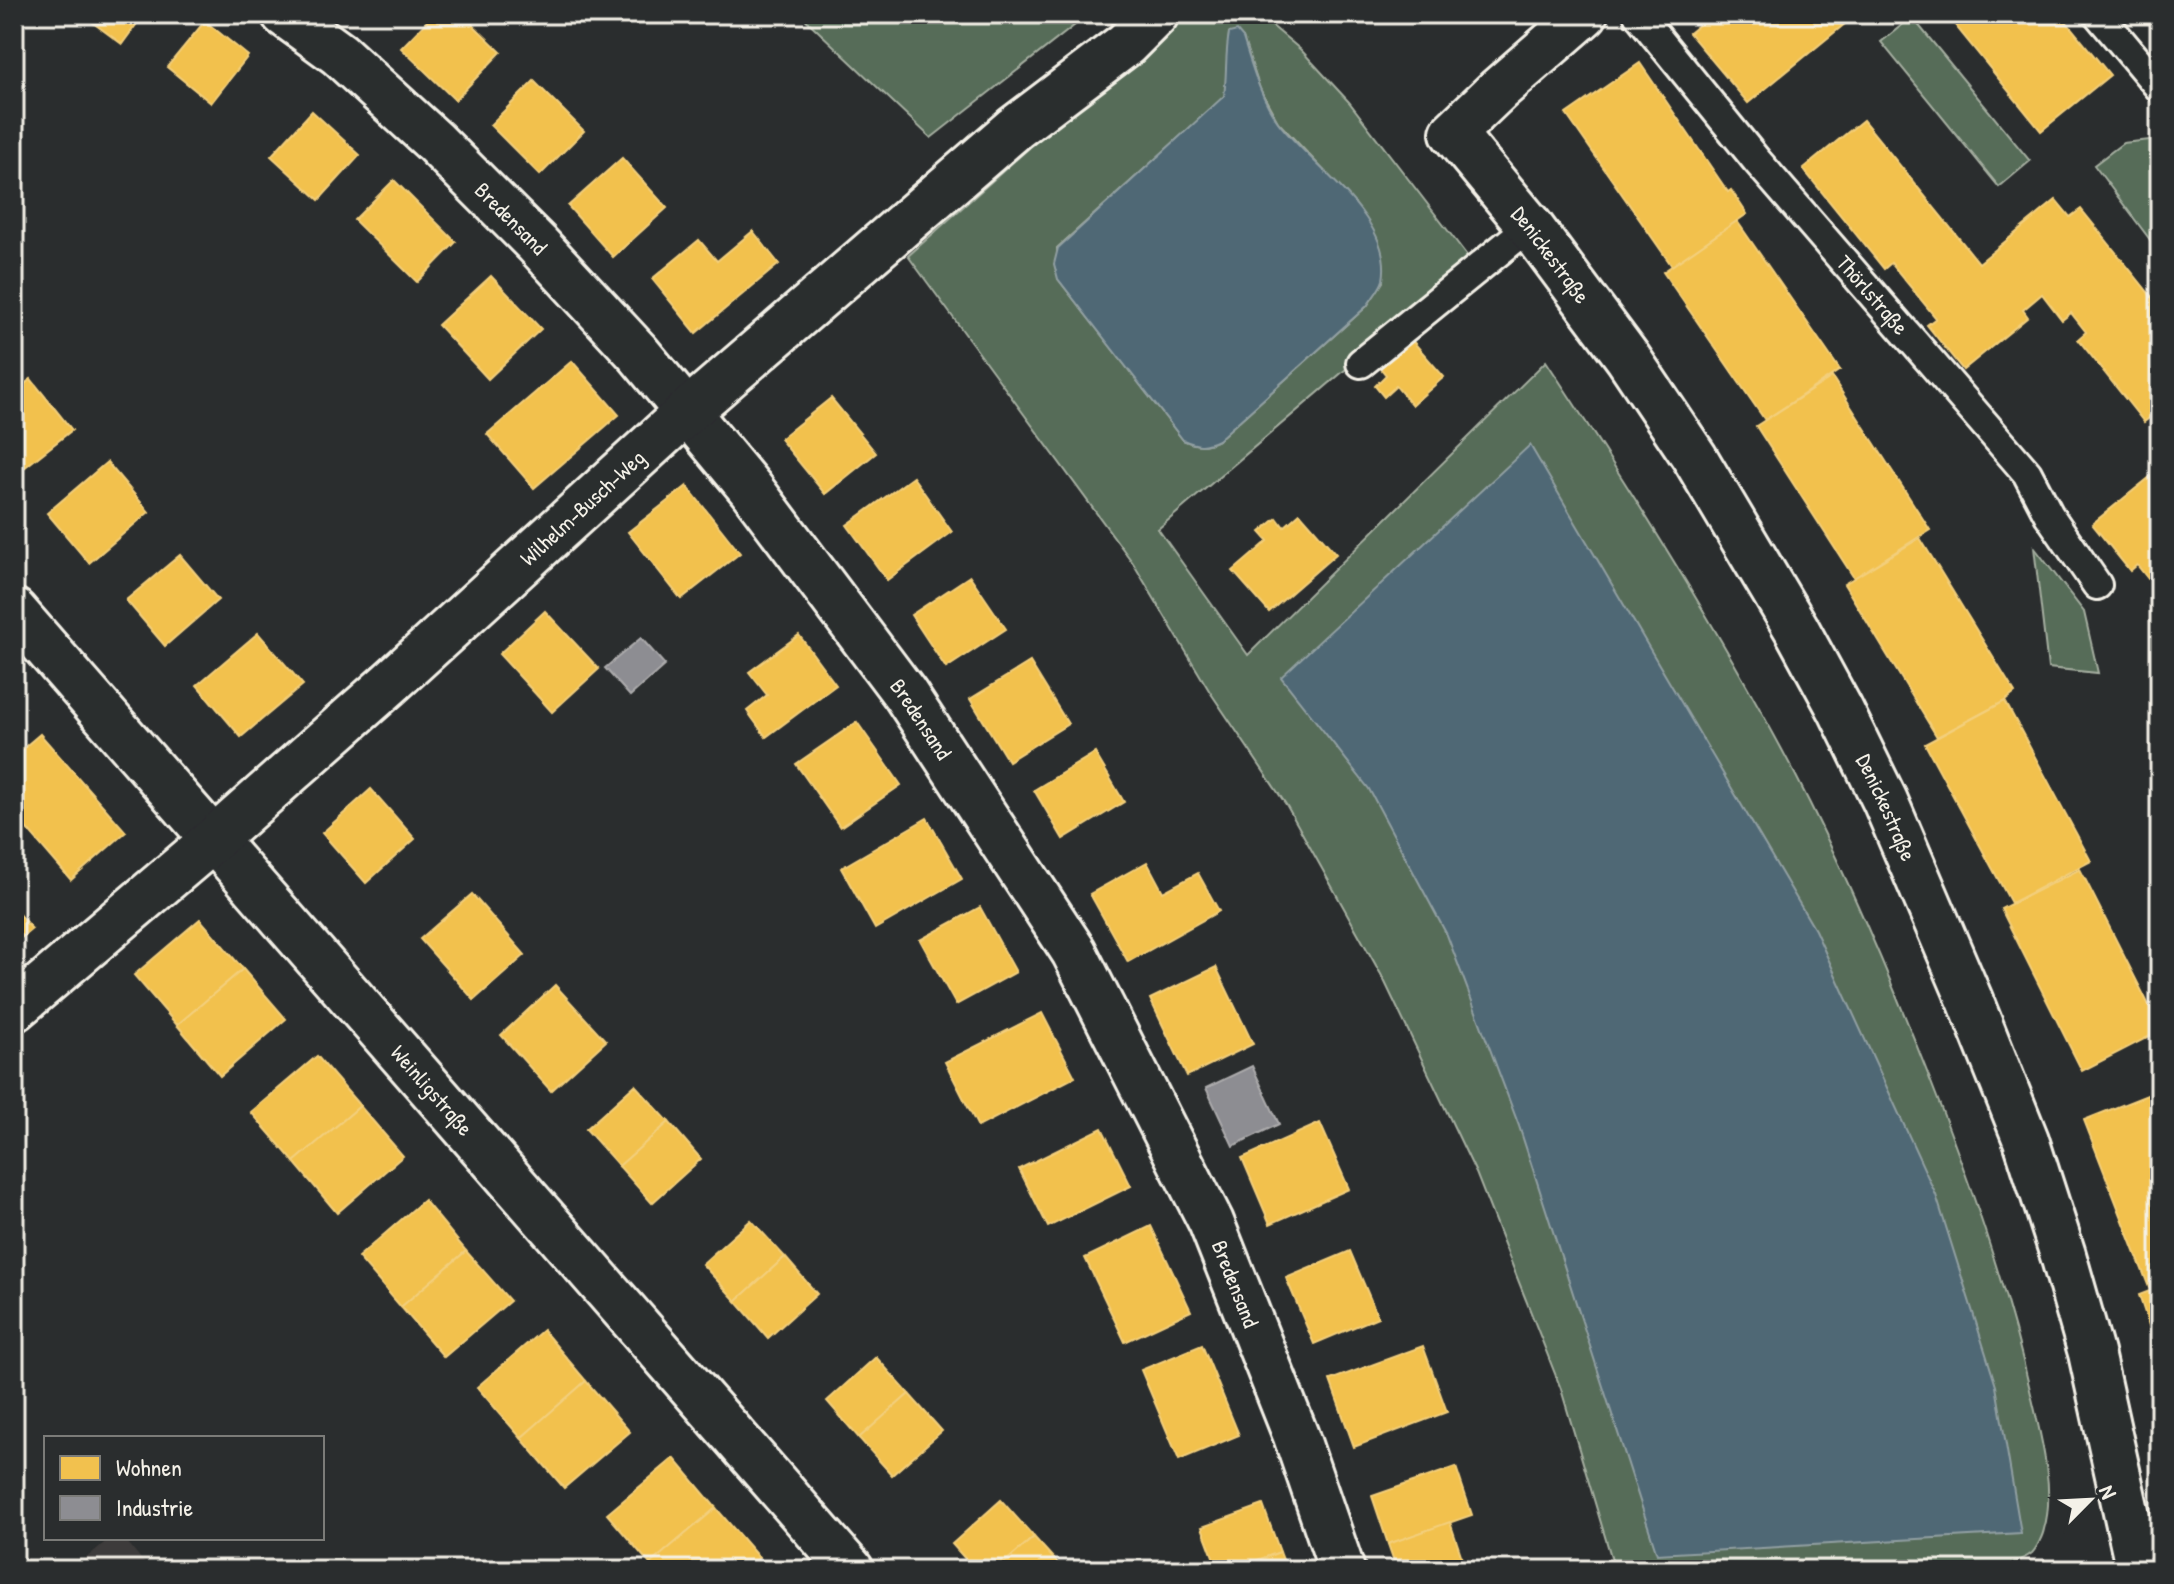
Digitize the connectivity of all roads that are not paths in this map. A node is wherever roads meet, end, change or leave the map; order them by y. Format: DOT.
graph roads {
  1 [pos="284,14"];
  2 [pos="1156,14"];
  3 [pos="1585,14"];
  4 [pos="1638,14"];
  5 [pos="2098,14"];
  6 [pos="2160,88"];
  7 [pos="1530,226"];
  8 [pos="1361,363"];
  9 [pos="687,412"];
  10 [pos="2097,585"];
  11 [pos="14,611"];
  12 [pos="213,840"];
  13 [pos="14,1009"];
  14 [pos="851,1570"];
  15 [pos="1342,1570"];
  16 [pos="2139,1570"];
  1 -- 9 [label="street, Bredensand"];
  2 -- 9 [label="street, Wilhelm-Busch-Weg"];
  3 -- 7 [label="street, Denickestraße"];
  4 -- 10 [label="lane, Thörlstraße"];
  5 -- 6 [label="lane"];
  7 -- 8 [label="lane"];
  7 -- 16 [label="street, Denickestraße"];
  9 -- 12 [label="street, Wilhelm-Busch-Weg"];
  9 -- 15 [label="street, Bredensand"];
  11 -- 12 [label="street, Weinligstraße"];
  12 -- 13 [label="street, Wilhelm-Busch-Weg"];
  12 -- 14 [label="street, Weinligstraße"];
}
